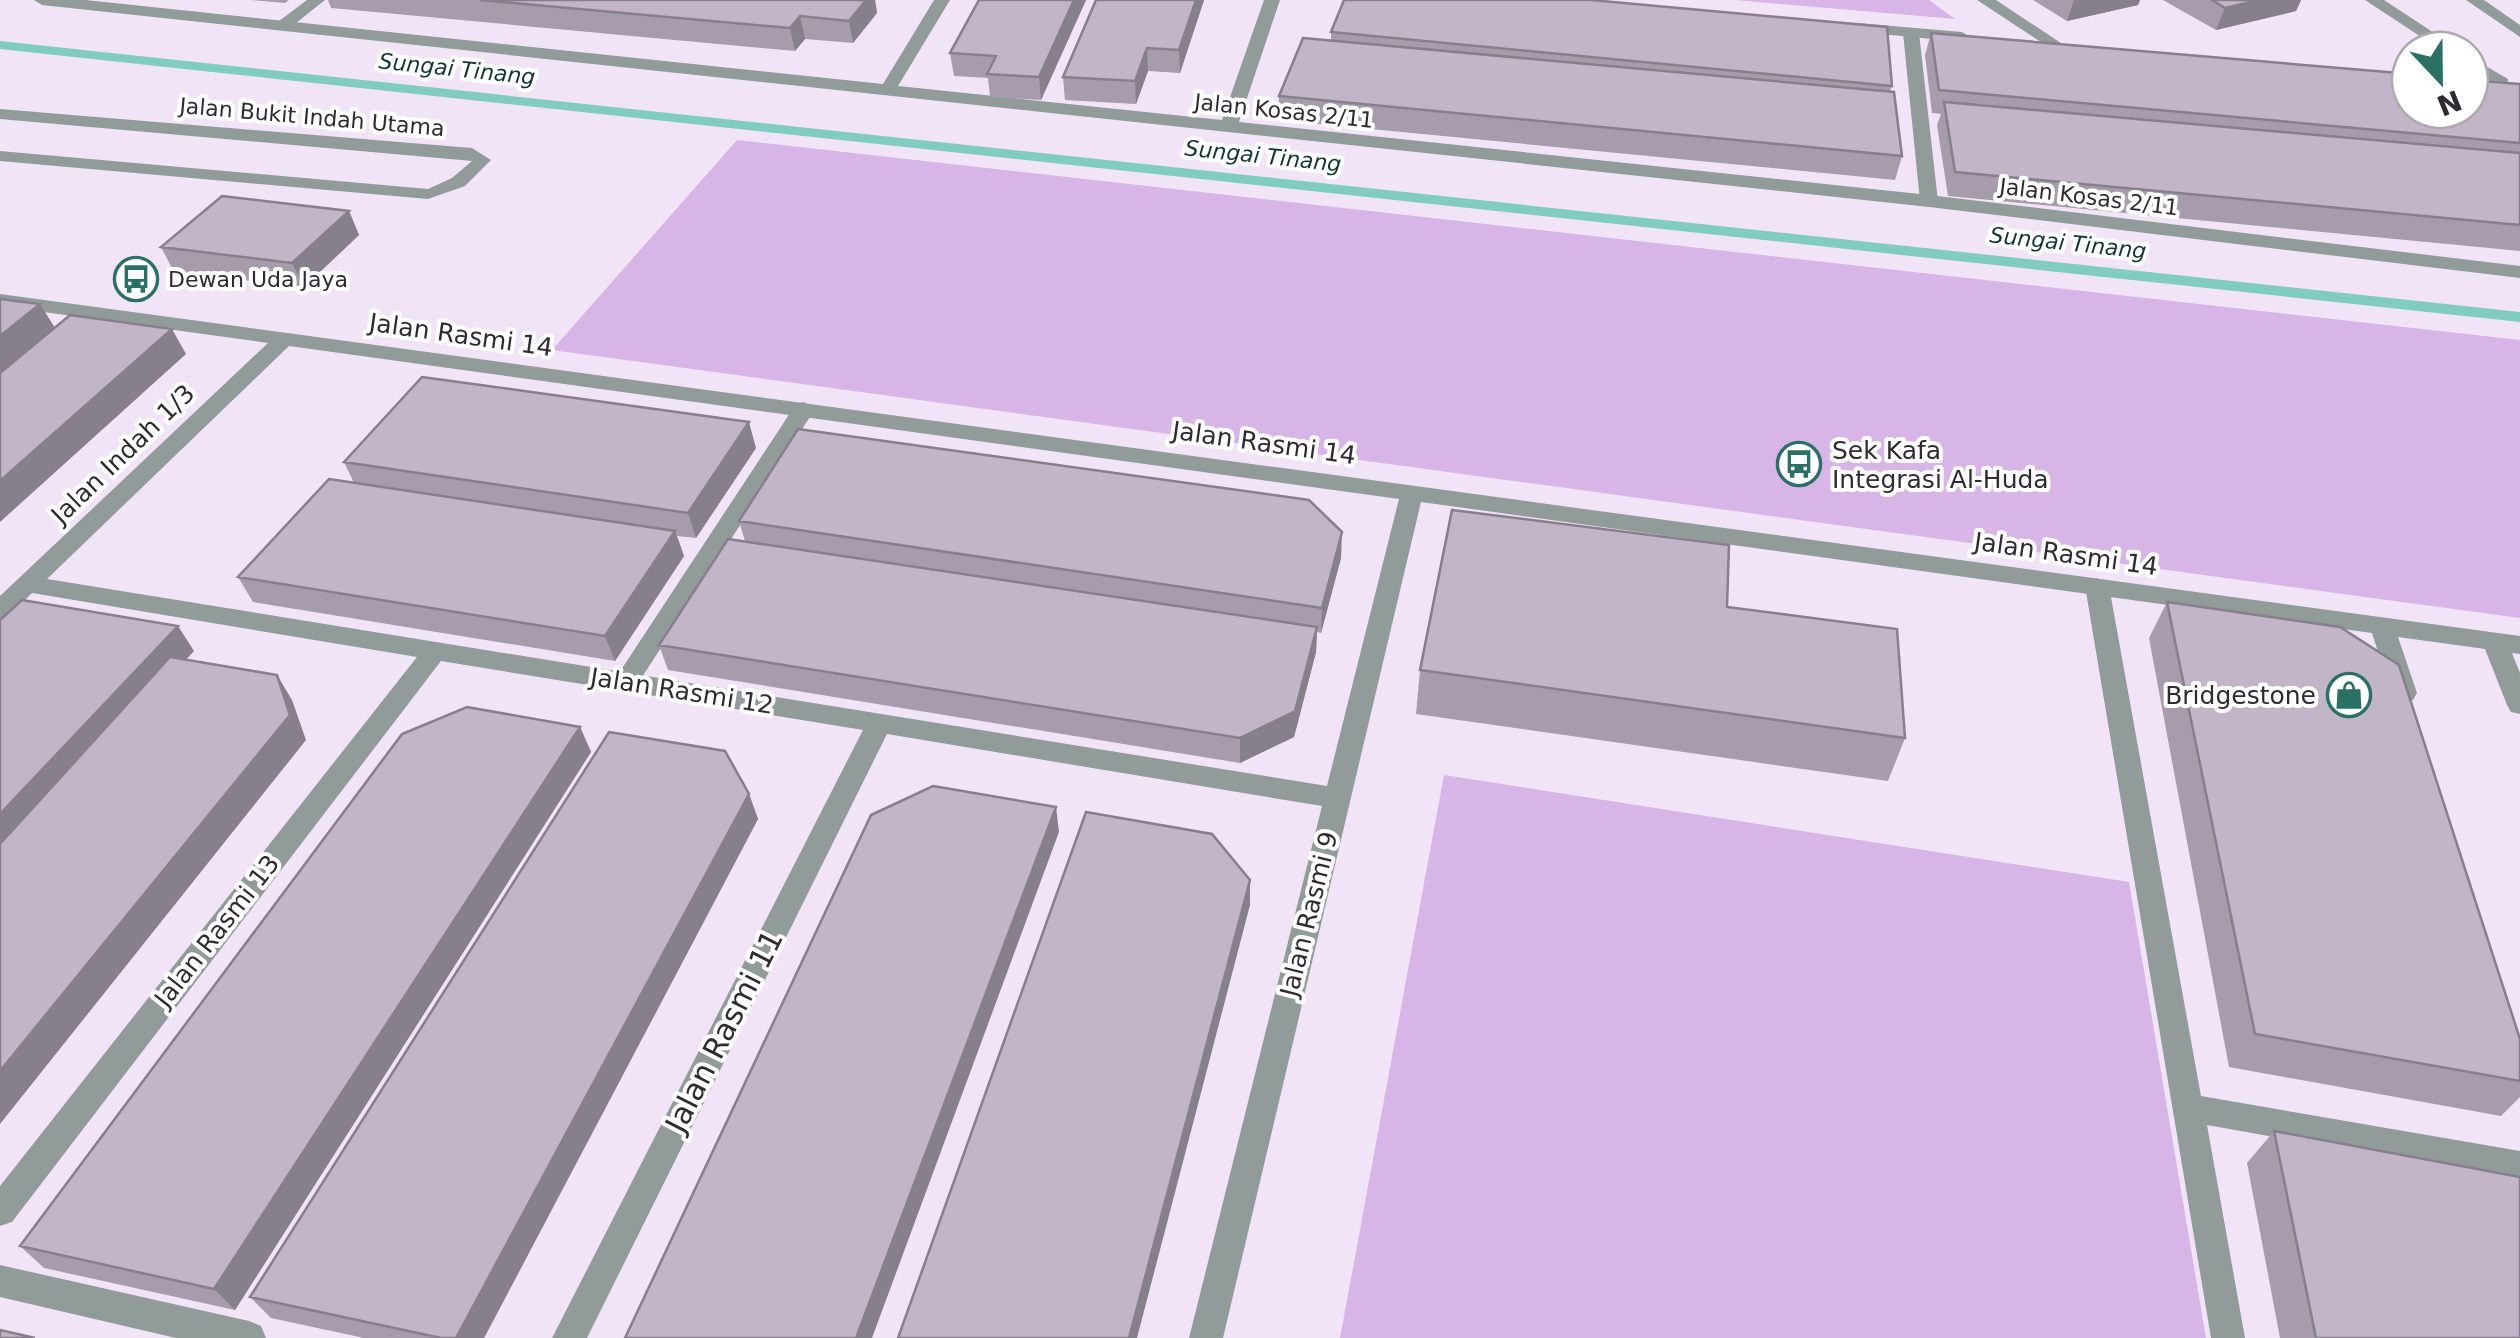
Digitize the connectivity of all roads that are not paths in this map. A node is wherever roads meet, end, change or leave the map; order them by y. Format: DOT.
graph roads {
  1 [pos="42,0"];
  2 [pos="317,0"];
  3 [pos="942,0"];
  4 [pos="1272,0"];
  5 [pos="1985,0"];
  6 [pos="2373,0"];
  7 [pos="2474,0"];
  8 [pos="285,24"];
  9 [pos="1832,26"];
  10 [pos="2420,30"];
  11 [pos="2520,32"];
  12 [pos="1911,33"];
  13 [pos="1984,39"];
  14 [pos="2020,42"];
  15 [pos="2056,46"];
  16 [pos="2076,47"];
  17 [pos="887,91"];
  18 [pos="0,114"];
  19 [pos="1228,128"];
  20 [pos="0,156"];
  21 [pos="1929,201"];
  22 [pos="2520,272"];
  23 [pos="0,300"];
  24 [pos="284,339"];
  25 [pos="804,408"];
  26 [pos="1412,490"];
  27 [pos="26,584"];
  28 [pos="2097,586"];
  29 [pos="0,610"];
  30 [pos="2382,625"];
  31 [pos="2508,643"];
  32 [pos="435,651"];
  33 [pos="626,682"];
  34 [pos="2520,705"];
  35 [pos="2413,719"];
  36 [pos="879,724"];
  37 [pos="1337,798"];
  38 [pos="2188,1108"];
  39 [pos="2520,1166"];
  40 [pos="0,1211"];
  41 [pos="0,1281"];
  42 [pos="250,1338"];
  43 [pos="570,1338"];
  44 [pos="1206,1338"];
  45 [pos="2228,1338"];
  1 -- 8 [label="street, Jalan Kosas 2/11"];
  2 -- 8 [label="street"];
  3 -- 17 [label="street"];
  4 -- 19 [label="street"];
  5 -- 15 [label="street"];
  6 -- 10 [label="street"];
  7 -- 11 [label="street"];
  8 -- 17 [label="street, Jalan Kosas 2/11"];
  9 -- 12 [label="street"];
  12 -- 13 [label="street"];
  12 -- 21 [label="street"];
  14 -- 15 [label="street"];
  15 -- 16 [label="street"];
  17 -- 19 [label="street, Jalan Kosas 2/11"];
  18 -- 20 [label="street, Jalan Bukit Indah Utama"];
  19 -- 21 [label="street, Jalan Kosas 2/11"];
  21 -- 22 [label="street, Jalan Kosas 2/11"];
  23 -- 24 [label="street, Jalan Rasmi 14"];
  24 -- 25 [label="street, Jalan Rasmi 14"];
  24 -- 27 [label="street, Jalan Indah 1/3"];
  25 -- 26 [label="street, Jalan Rasmi 14"];
  25 -- 33 [label="street"];
  26 -- 28 [label="street, Jalan Rasmi 14"];
  26 -- 37 [label="street, Jalan Rasmi 9"];
  27 -- 29 [label="street, Jalan Indah 1/3"];
  27 -- 32 [label="street, Jalan Rasmi 12"];
  28 -- 30 [label="street, Jalan Rasmi 14"];
  28 -- 38 [label="street"];
  30 -- 31 [label="street, Jalan Rasmi 14"];
  30 -- 35 [label="street"];
  31 -- 34 [label="street"];
  32 -- 33 [label="street, Jalan Rasmi 12"];
  32 -- 40 [label="street, Jalan Rasmi 13"];
  33 -- 36 [label="street, Jalan Rasmi 12"];
  36 -- 37 [label="street, Jalan Rasmi 12"];
  36 -- 43 [label="street, Jalan Rasmi 11"];
  37 -- 44 [label="street, Jalan Rasmi 9"];
  38 -- 39 [label="street"];
  38 -- 45 [label="street"];
  41 -- 42 [label="street"];
}
